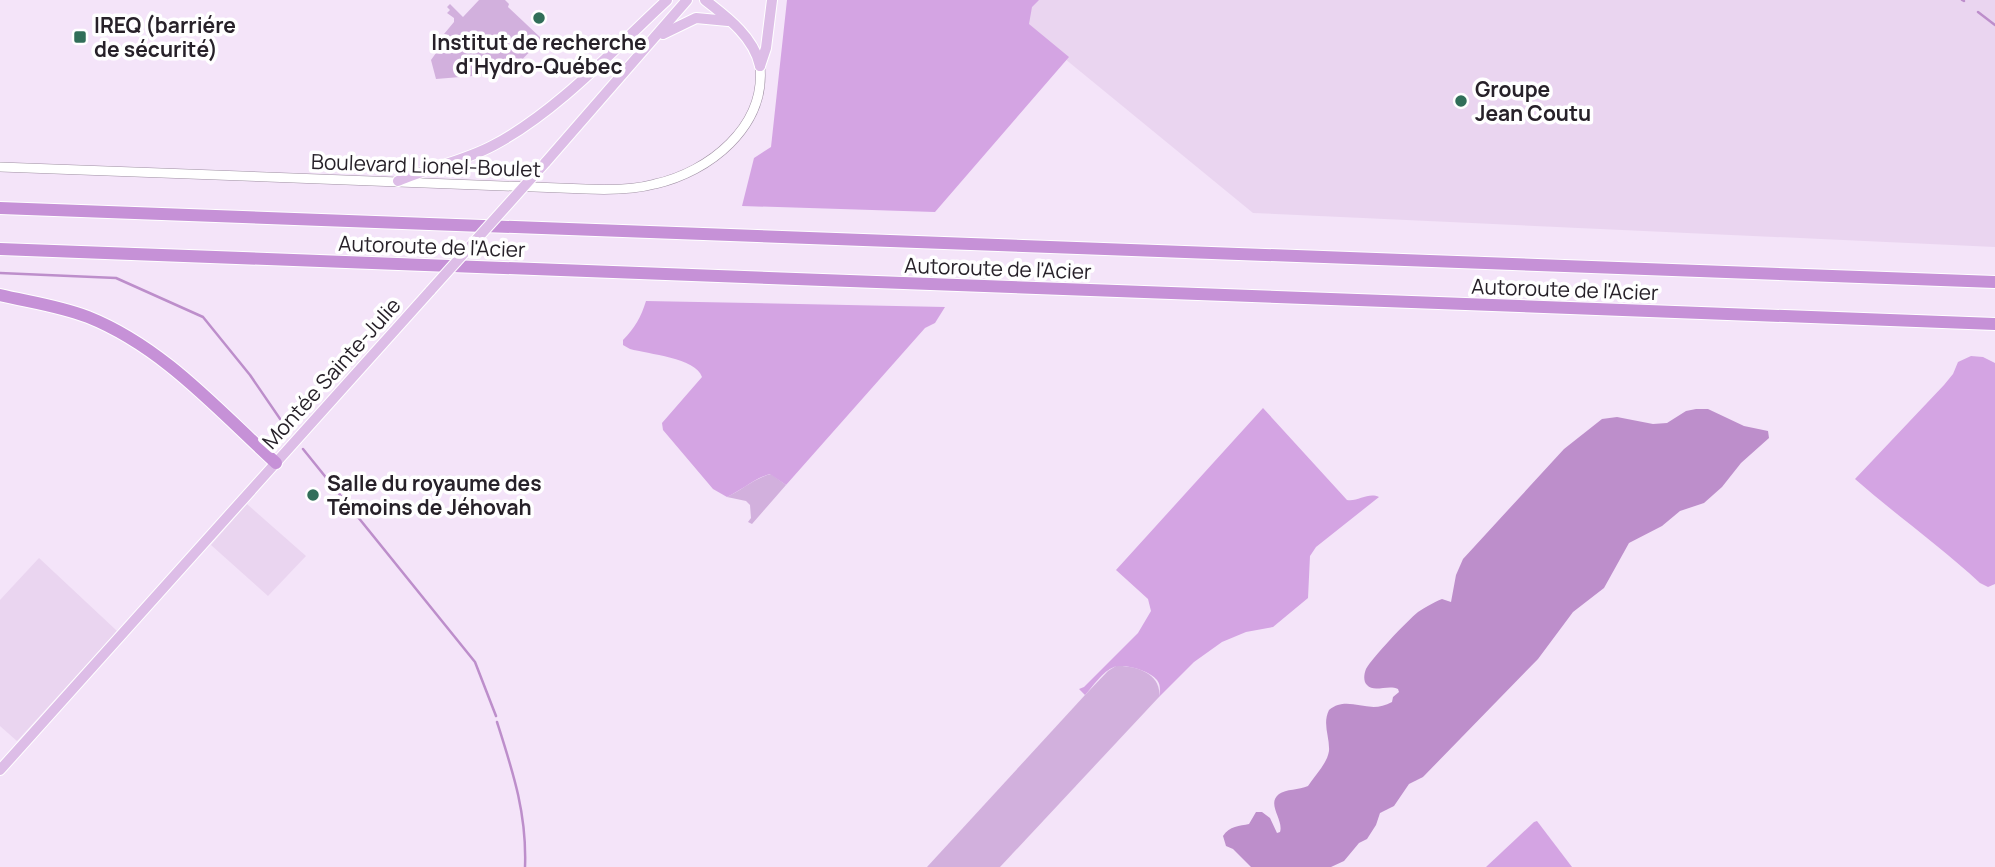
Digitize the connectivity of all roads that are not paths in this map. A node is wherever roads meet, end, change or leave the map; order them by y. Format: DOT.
graph roads {
  1 [pos="667,0"];
  2 [pos="687,0"];
  3 [pos="705,0"];
  4 [pos="772,0"];
  5 [pos="728,21"];
  6 [pos="657,37"];
  7 [pos="760,66"];
  8 [pos="0,167"];
  9 [pos="398,181"];
  10 [pos="0,208"];
  11 [pos="0,249"];
  12 [pos="1995,282"];
  13 [pos="0,295"];
  14 [pos="1995,324"];
  15 [pos="276,463"];
  16 [pos="0,770"];
  1 -- 9 [label="main road"];
  2 -- 6 [label="main road, Montée Sainte-Julie"];
  3 -- 5 [label="main road"];
  4 -- 7 [label="main road"];
  5 -- 6 [label="main road"];
  5 -- 7 [label="main road"];
  6 -- 15 [label="main road, Montée Sainte-Julie, bridge"];
  7 -- 9 [label="street, Boulevard Lionel-Boulet"];
  8 -- 9 [label="street, Boulevard Lionel-Boulet"];
  10 -- 12 [label="highway, Autoroute de l'Acier"];
  11 -- 14 [label="highway, Autoroute de l'Acier"];
  13 -- 15 [label="highway"];
  15 -- 16 [label="main road, Montée Sainte-Julie"];
}
